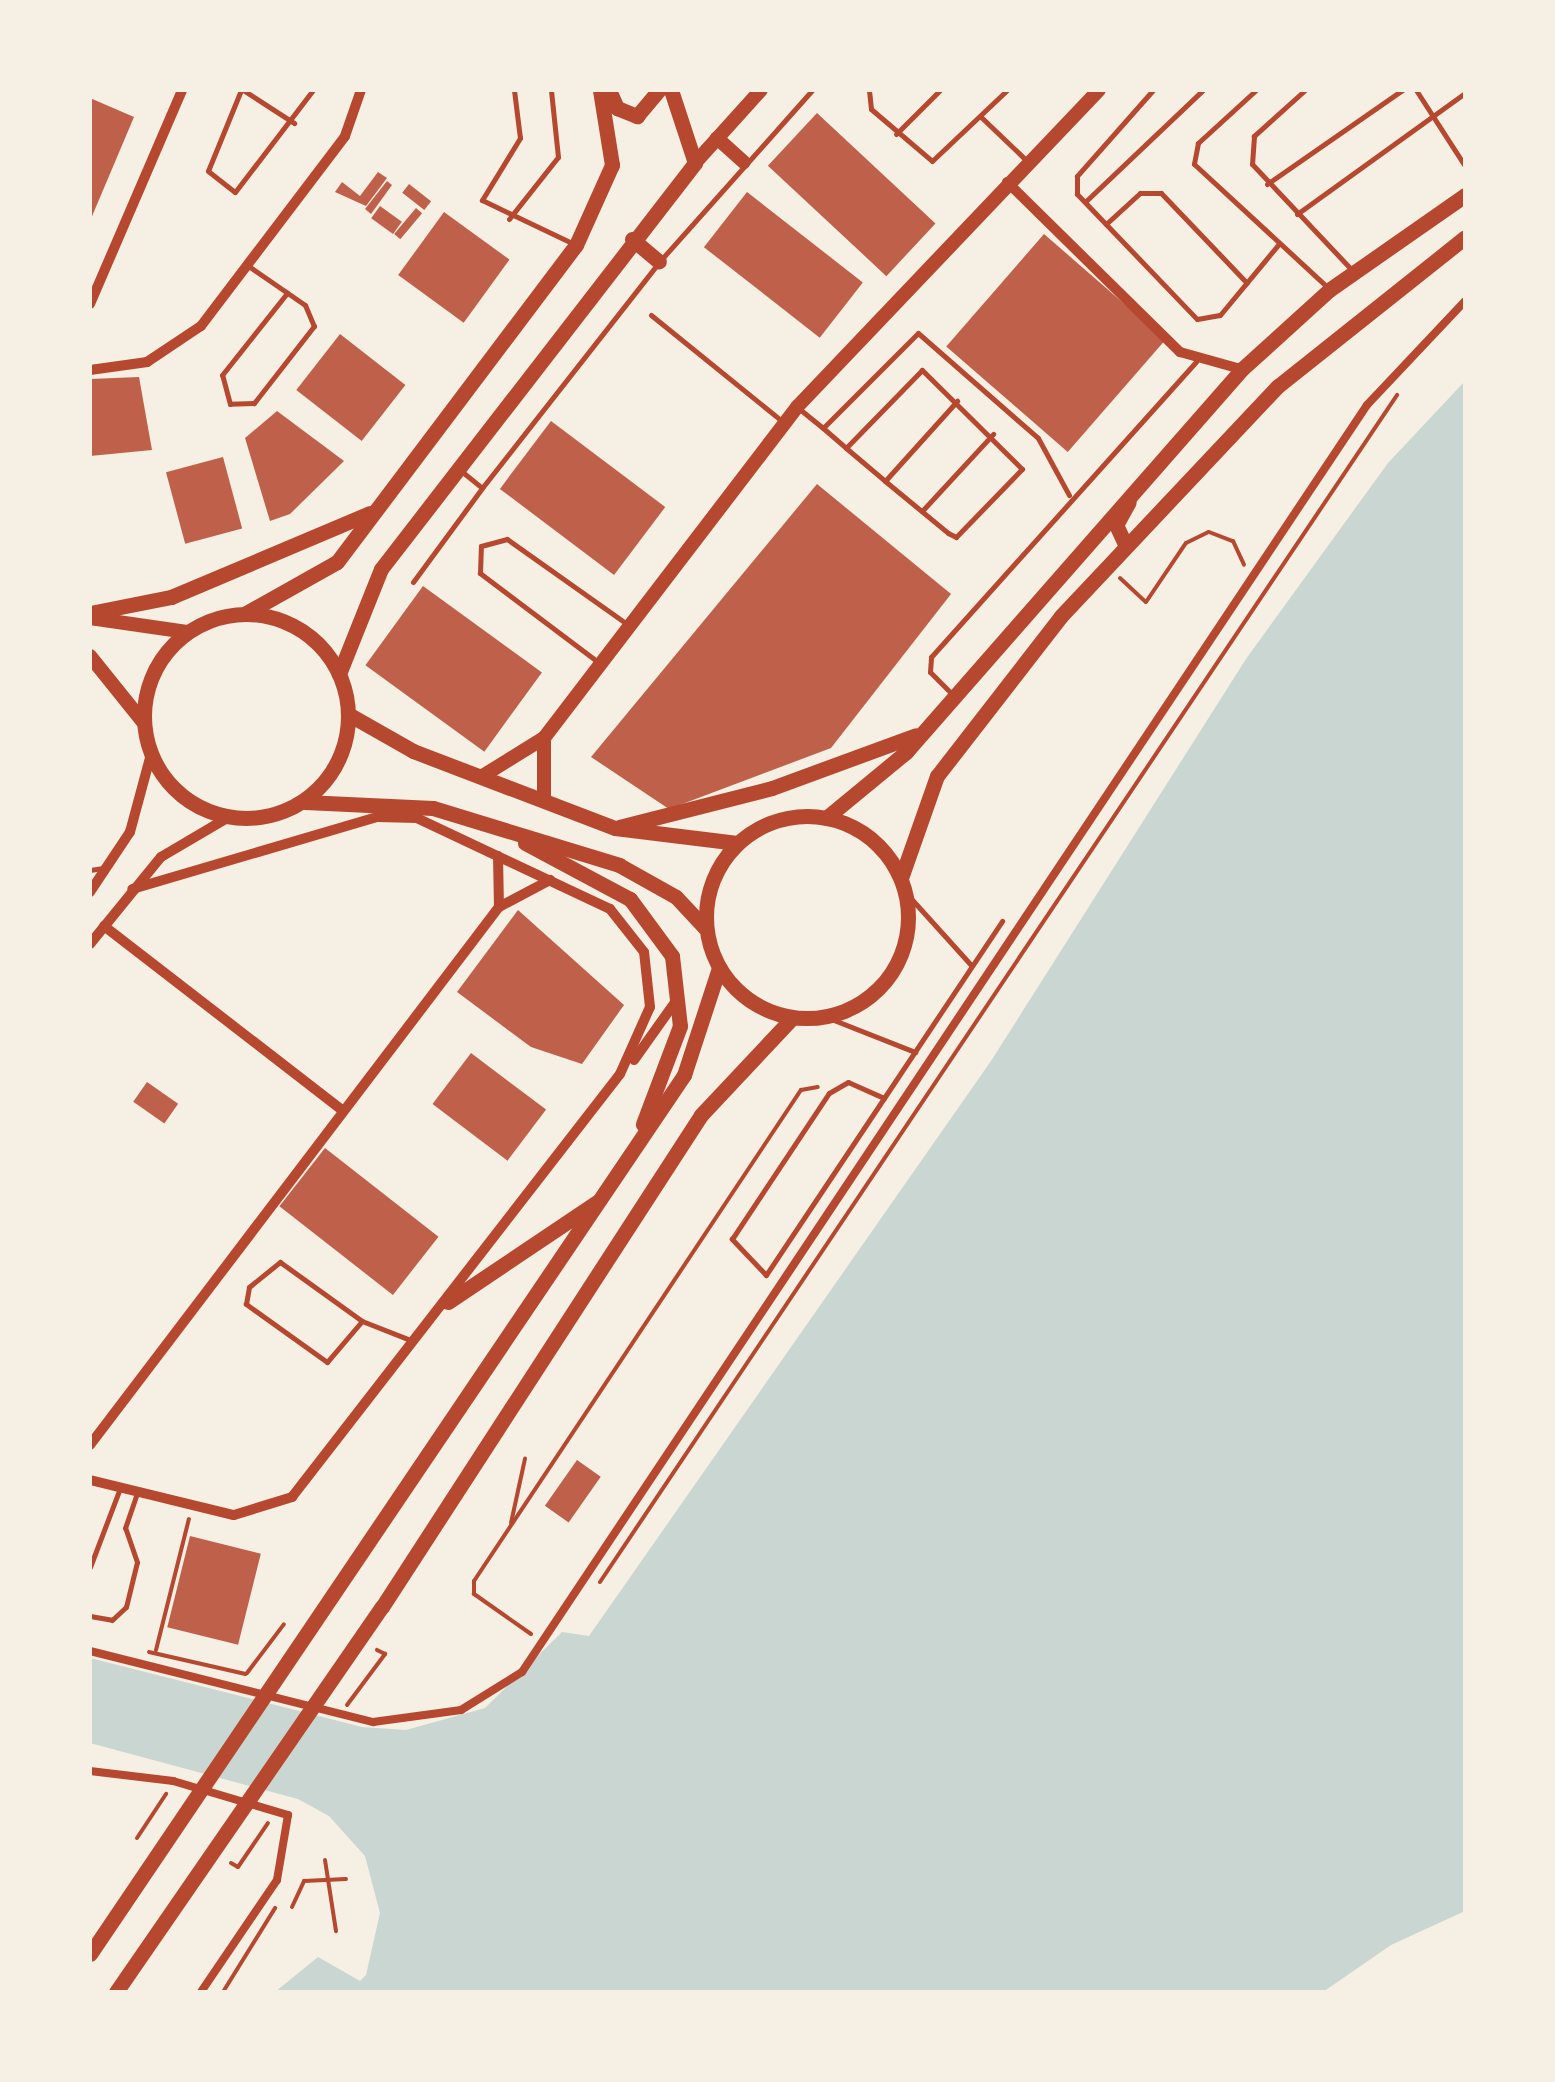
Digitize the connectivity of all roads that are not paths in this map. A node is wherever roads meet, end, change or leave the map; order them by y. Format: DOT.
graph roads {
  1 [pos="182,90"];
  2 [pos="242,90"];
  3 [pos="313,90"];
  4 [pos="361,90"];
  5 [pos="514,90"];
  6 [pos="551,90"];
  7 [pos="600,90"];
  8 [pos="609,90"];
  9 [pos="659,90"];
  10 [pos="672,90"];
  11 [pos="760,90"];
  12 [pos="812,90"];
  13 [pos="869,90"];
  14 [pos="940,90"];
  15 [pos="1008,90"];
  16 [pos="1099,90"];
  17 [pos="1153,90"];
  18 [pos="1203,90"];
  19 [pos="1256,90"];
  20 [pos="1305,90"];
  21 [pos="1402,90"];
  22 [pos="1416,90"];
  23 [pos="1465,93"];
  24 [pos="1432,113"];
  25 [pos="982,117"];
  26 [pos="294,123"];
  27 [pos="896,134"];
  28 [pos="717,138"];
  29 [pos="1027,160"];
  30 [pos="695,162"];
  31 [pos="744,162"];
  32 [pos="1465,166"];
  33 [pos="1006,181"];
  34 [pos="1267,184"];
  35 [pos="1465,195"];
  36 [pos="1085,202"];
  37 [pos="1297,214"];
  38 [pos="509,219"];
  39 [pos="1106,224"];
  40 [pos="1465,237"];
  41 [pos="632,239"];
  42 [pos="1278,244"];
  43 [pos="576,245"];
  44 [pos="659,262"];
  45 [pos="248,265"];
  46 [pos="1353,271"];
  47 [pos="1247,283"];
  48 [pos="1329,290"];
  49 [pos="287,293"];
  50 [pos="1465,301"];
  51 [pos="90,304"];
  52 [pos="652,316"];
  53 [pos="1196,362"];
  54 [pos="1242,369"];
  55 [pos="90,370"];
  56 [pos="958,400"];
  57 [pos="796,407"];
  58 [pos="784,422"];
  59 [pos="823,428"];
  60 [pos="993,434"];
  61 [pos="1179,436"];
  62 [pos="846,448"];
  63 [pos="457,468"];
  64 [pos="885,480"];
  65 [pos="482,488"];
  66 [pos="1069,497"];
  67 [pos="378,508"];
  68 [pos="922,511"];
  69 [pos="1125,544"];
  70 [pos="413,582"];
  71 [pos="246,614"];
  72 [pos="90,615"];
  73 [pos="627,624"];
  74 [pos="187,632"];
  75 [pos="90,656"];
  76 [pos="599,662"];
  77 [pos="339,674"];
  78 [pos="952,694"];
  79 [pos="348,714"];
  80 [pos="143,722"];
  81 [pos="923,732"];
  82 [pos="544,738"];
  83 [pos="150,754"];
  84 [pos="481,777"];
  85 [pos="544,801"];
  86 [pos="301,803"];
  87 [pos="228,817"];
  88 [pos="826,818"];
  89 [pos="615,828"];
  90 [pos="503,829"];
  91 [pos="737,843"];
  92 [pos="498,856"];
  93 [pos="110,866"];
  94 [pos="90,870"];
  95 [pos="550,880"];
  96 [pos="903,886"];
  97 [pos="132,889"];
  98 [pos="90,892"];
  99 [pos="499,907"];
  100 [pos="1002,922"];
  101 [pos="104,926"];
  102 [pos="706,929"];
  103 [pos="90,944"];
  104 [pos="972,966"];
  105 [pos="719,968"];
  106 [pos="680,991"];
  107 [pos="826,1017"];
  108 [pos="792,1018"];
  109 [pos="914,1052"];
  110 [pos="620,1074"];
  111 [pos="884,1098"];
  112 [pos="343,1111"];
  113 [pos="628,1160"];
  114 [pos="604,1197"];
  115 [pos="448,1302"];
  116 [pos="362,1322"];
  117 [pos="416,1342"];
  118 [pos="90,1444"];
  119 [pos="90,1480"];
  120 [pos="120,1488"];
  121 [pos="137,1493"];
  122 [pos="90,1567"];
  123 [pos="90,1616"];
  124 [pos="90,1652"];
  125 [pos="90,1771"];
  126 [pos="90,1954"];
  127 [pos="116,1992"];
  128 [pos="201,1992"];
  1 -- 51 [label="street"];
  2 -- 26 [label="lane"];
  2 -- 26 [label="lane"];
  3 -- 26 [label="lane"];
  4 -- 45 [label="street"];
  5 -- 38 [label="lane"];
  6 -- 38 [label="lane"];
  7 -- 43 [label="main road"];
  8 -- 9 [label="main road"];
  10 -- 30 [label="main road"];
  11 -- 28 [label="street"];
  12 -- 31 [label="lane"];
  13 -- 27 [label="lane"];
  14 -- 27 [label="lane"];
  15 -- 25 [label="lane"];
  16 -- 29 [label="street"];
  17 -- 36 [label="lane"];
  18 -- 36 [label="lane"];
  19 -- 42 [label="lane"];
  20 -- 34 [label="lane"];
  21 -- 34 [label="lane"];
  22 -- 24 [label="lane"];
  23 -- 24 [label="lane"];
  24 -- 32 [label="lane"];
  24 -- 37 [label="lane"];
  25 -- 27 [label="lane"];
  25 -- 29 [label="lane"];
  28 -- 30 [label="street"];
  28 -- 31 [label="street"];
  29 -- 33 [label="street"];
  30 -- 41 [label="main road"];
  31 -- 44 [label="lane"];
  33 -- 53 [label="street"];
  33 -- 57 [label="street"];
  34 -- 37 [label="lane"];
  35 -- 46 [label="main road"];
  36 -- 39 [label="lane"];
  37 -- 46 [label="lane"];
  38 -- 43 [label="lane"];
  39 -- 47 [label="lane"];
  39 -- 47 [label="lane"];
  40 -- 69 [label="main road"];
  41 -- 44 [label="main road"];
  41 -- 63 [label="main road"];
  42 -- 47 [label="lane"];
  42 -- 48 [label="lane"];
  43 -- 67 [label="main road"];
  44 -- 65 [label="lane"];
  45 -- 49 [label="lane"];
  45 -- 55 [label="street"];
  46 -- 48 [label="main road"];
  48 -- 54 [label="main road"];
  49 -- 49 [label="lane"];
  50 -- 124 [label="street"];
  52 -- 58 [label="lane"];
  53 -- 54 [label="street"];
  53 -- 66 [label="lane"];
  54 -- 61 [label="main road"];
  56 -- 60 [label="lane"];
  56 -- 62 [label="lane"];
  56 -- 64 [label="lane"];
  57 -- 58 [label="street"];
  57 -- 59 [label="lane"];
  58 -- 73 [label="street"];
  59 -- 62 [label="lane"];
  59 -- 66 [label="lane"];
  60 -- 68 [label="lane"];
  60 -- 68 [label="lane"];
  61 -- 69 [label="main road"];
  61 -- 78 [label="main road"];
  62 -- 64 [label="lane"];
  63 -- 65 [label="lane"];
  63 -- 77 [label="main road"];
  64 -- 68 [label="lane"];
  65 -- 70 [label="lane"];
  66 -- 78 [label="lane"];
  67 -- 71 [label="main road"];
  67 -- 72 [label="main road"];
  69 -- 96 [label="main road"];
  71 -- 74 [label="main road"];
  71 -- 77 [label="main road"];
  72 -- 74 [label="street"];
  73 -- 76 [label="street"];
  73 -- 76 [label="lane"];
  74 -- 80 [label="main road"];
  75 -- 80 [label="street"];
  76 -- 82 [label="street"];
  77 -- 79 [label="main road"];
  78 -- 81 [label="main road"];
  79 -- 84 [label="main road"];
  79 -- 86 [label="main road"];
  80 -- 83 [label="main road"];
  81 -- 88 [label="main road"];
  81 -- 89 [label="main road"];
  82 -- 84 [label="street"];
  82 -- 85 [label="street"];
  83 -- 87 [label="main road"];
  83 -- 93 [label="street"];
  84 -- 85 [label="main road"];
  85 -- 89 [label="main road"];
  86 -- 87 [label="main road"];
  86 -- 90 [label="main road"];
  87 -- 97 [label="street"];
  88 -- 91 [label="main road"];
  88 -- 96 [label="main road"];
  89 -- 91 [label="main road"];
  90 -- 102 [label="main road"];
  90 -- 106 [label="main road"];
  91 -- 102 [label="main road"];
  92 -- 95 [label="street"];
  92 -- 97 [label="street"];
  92 -- 99 [label="street"];
  93 -- 94 [label="lane"];
  93 -- 98 [label="street"];
  95 -- 99 [label="street"];
  95 -- 110 [label="street"];
  96 -- 104 [label="lane"];
  96 -- 107 [label="main road"];
  97 -- 101 [label="street"];
  99 -- 112 [label="street"];
  100 -- 104 [label="lane"];
  101 -- 103 [label="street"];
  101 -- 112 [label="street"];
  102 -- 105 [label="main road"];
  104 -- 109 [label="lane"];
  105 -- 108 [label="main road"];
  105 -- 113 [label="main road"];
  106 -- 110 [label="street"];
  106 -- 113 [label="main road"];
  107 -- 108 [label="main road"];
  107 -- 109 [label="lane"];
  108 -- 127 [label="main road"];
  109 -- 111 [label="lane"];
  110 -- 115 [label="street"];
  111 -- 111 [label="lane"];
  112 -- 118 [label="street"];
  113 -- 114 [label="main road"];
  114 -- 115 [label="main road"];
  114 -- 126 [label="main road"];
  115 -- 117 [label="street"];
  116 -- 116 [label="lane"];
  116 -- 117 [label="lane"];
  117 -- 121 [label="street"];
  119 -- 120 [label="street"];
  120 -- 121 [label="street"];
  120 -- 122 [label="lane"];
  121 -- 123 [label="lane"];
  125 -- 128 [label="street"];
}
